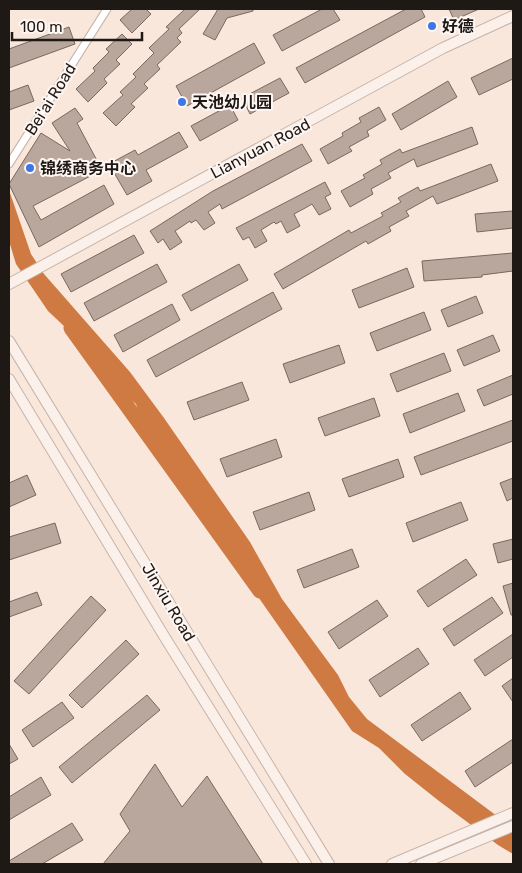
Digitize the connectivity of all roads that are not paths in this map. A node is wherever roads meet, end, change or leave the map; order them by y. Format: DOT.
graph roads {
  1 [pos="107,9"];
  2 [pos="513,16"];
  3 [pos="9,164"];
  4 [pos="9,284"];
  5 [pos="9,341"];
  6 [pos="9,379"];
  7 [pos="513,813"];
  8 [pos="513,826"];
  9 [pos="306,864"];
  10 [pos="329,864"];
  11 [pos="392,864"];
  12 [pos="421,864"];
  1 -- 3 [label="street, Bei'ai Road"];
  2 -- 4 [label="main road, Lianyuan Road"];
  5 -- 10 [label="main road, Jinxiu Road"];
  6 -- 9 [label="main road, Jinxiu Road"];
  7 -- 11 [label="main road"];
  8 -- 12 [label="main road"];
}
